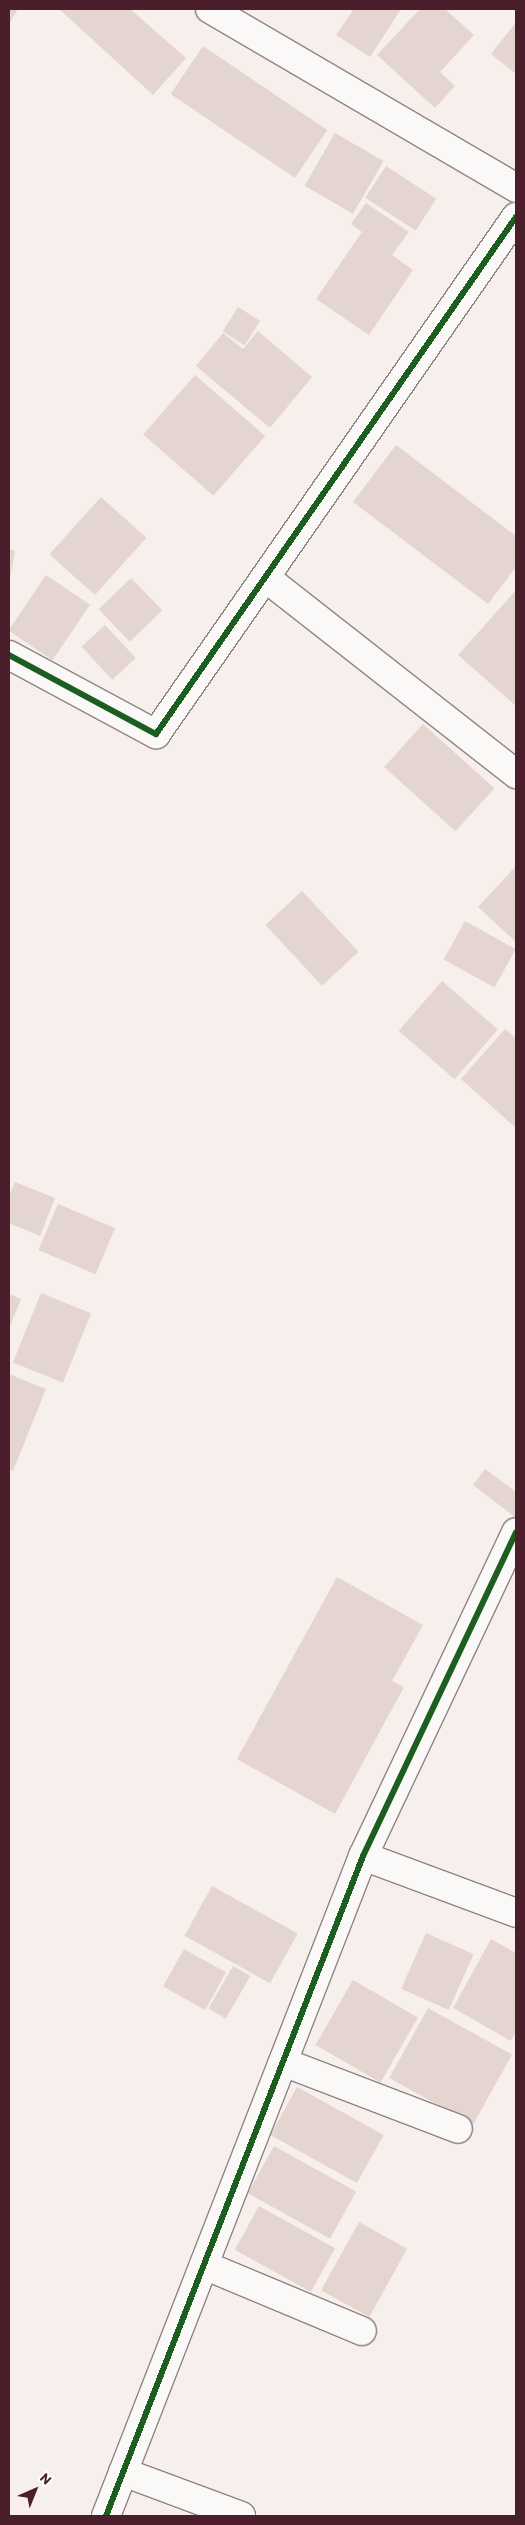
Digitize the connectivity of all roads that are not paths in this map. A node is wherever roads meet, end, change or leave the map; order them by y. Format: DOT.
graph roads {
  1 [pos="210,9"];
  2 [pos="516,188"];
  3 [pos="516,217"];
  4 [pos="266,578"];
  5 [pos="9,655"];
  6 [pos="516,774"];
  7 [pos="516,1532"];
  8 [pos="363,1856"];
  9 [pos="516,1913"];
  10 [pos="282,2062"];
  11 [pos="458,2129"];
  12 [pos="204,2265"];
  13 [pos="362,2331"];
  14 [pos="123,2472"];
  15 [pos="106,2516"];
  16 [pos="241,2516"];
  1 -- 2 [label="street"];
  3 -- 4 [label="street"];
  4 -- 5 [label="street"];
  4 -- 6 [label="street"];
  7 -- 8 [label="street"];
  8 -- 9 [label="street"];
  8 -- 10 [label="street"];
  10 -- 11 [label="street"];
  10 -- 12 [label="street"];
  12 -- 13 [label="street"];
  12 -- 14 [label="street"];
  14 -- 15 [label="street"];
  14 -- 16 [label="street"];
}
